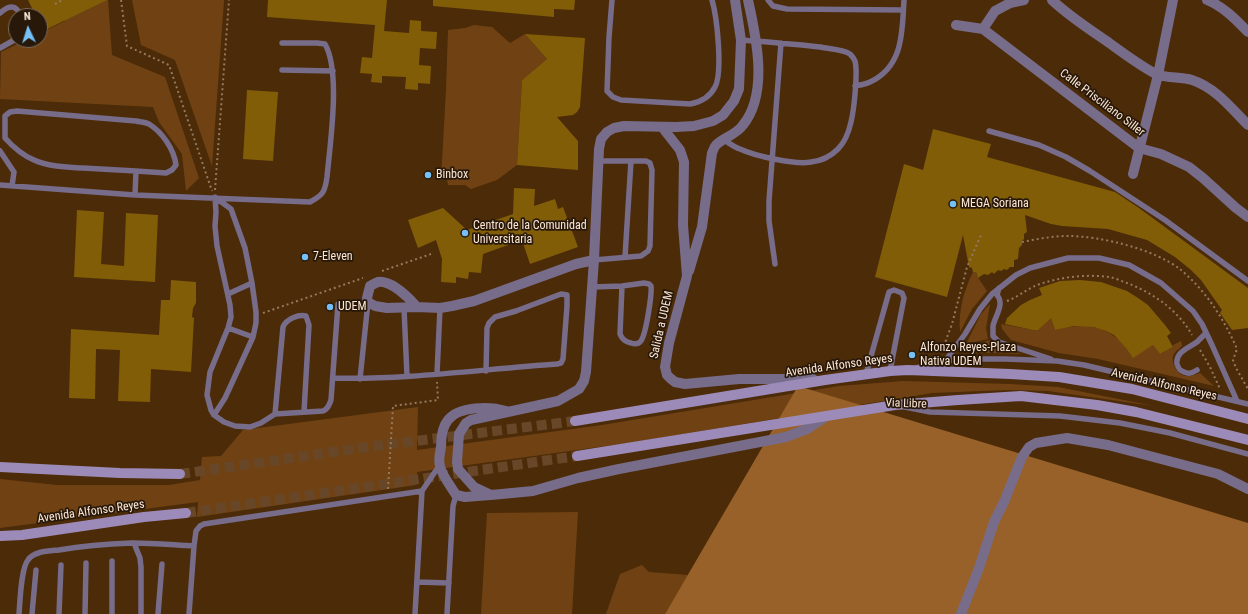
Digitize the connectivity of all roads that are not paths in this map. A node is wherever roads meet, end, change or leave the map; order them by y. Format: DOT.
graph roads {
  1 [pos="612,0"];
  2 [pos="712,0"];
  3 [pos="736,0"];
  4 [pos="748,0"];
  5 [pos="768,0"];
  6 [pos="904,0"];
  7 [pos="1024,0"];
  8 [pos="1052,0"];
  9 [pos="1207,0"];
  10 [pos="1171,1"];
  11 [pos="14,8"];
  12 [pos="903,10"];
  13 [pos="0,13"];
  14 [pos="956,25"];
  15 [pos="983,29"];
  16 [pos="1248,32"];
  17 [pos="741,40"];
  18 [pos="757,41"];
  19 [pos="282,43"];
  20 [pos="782,43"];
  21 [pos="282,70"];
  22 [pos="333,71"];
  23 [pos="1158,75"];
  24 [pos="855,86"];
  25 [pos="1248,125"];
  26 [pos="662,127"];
  27 [pos="989,131"];
  28 [pos="724,140"];
  29 [pos="1139,148"];
  30 [pos="0,151"];
  31 [pos="772,158"];
  32 [pos="599,161"];
  33 [pos="631,161"];
  34 [pos="136,171"];
  35 [pos="1133,174"];
  36 [pos="0,185"];
  37 [pos="12,186"];
  38 [pos="135,195"];
  39 [pos="215,198"];
  40 [pos="1248,218"];
  41 [pos="625,257"];
  42 [pos="594,260"];
  43 [pos="775,264"];
  44 [pos="687,276"];
  45 [pos="1248,281"];
  46 [pos="252,283"];
  47 [pos="622,286"];
  48 [pos="592,287"];
  49 [pos="999,288"];
  50 [pos="228,294"];
  51 [pos="368,302"];
  52 [pos="338,304"];
  53 [pos="417,307"];
  54 [pos="404,308"];
  55 [pos="440,308"];
  56 [pos="228,328"];
  57 [pos="1206,333"];
  58 [pos="253,337"];
  59 [pos="946,360"];
  60 [pos="1058,361"];
  61 [pos="908,370"];
  62 [pos="1197,370"];
  63 [pos="486,371"];
  64 [pos="890,371"];
  65 [pos="437,374"];
  66 [pos="866,374"];
  67 [pos="407,376"];
  68 [pos="333,378"];
  69 [pos="360,379"];
  70 [pos="825,380"];
  71 [pos="1237,401"];
  72 [pos="1248,404"];
  73 [pos="895,405"];
  74 [pos="508,411"];
  75 [pos="304,412"];
  76 [pos="275,414"];
  77 [pos="214,415"];
  78 [pos="825,417"];
  79 [pos="1248,419"];
  80 [pos="575,421"];
  81 [pos="1248,440"];
  82 [pos="1248,454"];
  83 [pos="577,456"];
  84 [pos="440,466"];
  85 [pos="0,467"];
  86 [pos="180,474"];
  87 [pos="1248,489"];
  88 [pos="422,491"];
  89 [pos="456,495"];
  90 [pos="491,495"];
  91 [pos="186,513"];
  92 [pos="22,535"];
  93 [pos="0,536"];
  94 [pos="0,542"];
  95 [pos="134,543"];
  96 [pos="194,546"];
  97 [pos="112,561"];
  98 [pos="86,563"];
  99 [pos="162,564"];
  100 [pos="61,565"];
  101 [pos="36,570"];
  102 [pos="417,582"];
  103 [pos="449,583"];
  104 [pos="19,614"];
  105 [pos="32,614"];
  106 [pos="59,614"];
  107 [pos="85,614"];
  108 [pos="112,614"];
  109 [pos="141,614"];
  110 [pos="158,614"];
  111 [pos="189,614"];
  112 [pos="415,614"];
  113 [pos="447,614"];
  114 [pos="962,614"];
  1 -- 2 [label="lane"];
  3 -- 17 [label="street"];
  4 -- 18 [label="street"];
  5 -- 12 [label="lane"];
  6 -- 12 [label="lane"];
  7 -- 15 [label="street"];
  8 -- 23 [label="street"];
  9 -- 16 [label="street"];
  10 -- 23 [label="street"];
  11 -- 13 [label="lane"];
  12 -- 24 [label="lane"];
  14 -- 15 [label="street"];
  15 -- 29 [label="street, Calle Prisciliano Siller"];
  17 -- 18 [label="lane"];
  17 -- 26 [label="street"];
  18 -- 20 [label="lane"];
  18 -- 28 [label="street"];
  19 -- 22 [label="lane"];
  20 -- 24 [label="lane"];
  20 -- 31 [label="lane"];
  21 -- 22 [label="lane"];
  22 -- 39 [label="lane"];
  23 -- 25 [label="street"];
  23 -- 29 [label="street"];
  24 -- 31 [label="lane"];
  26 -- 32 [label="street"];
  26 -- 44 [label="street, Salida a UDEM"];
  27 -- 45 [label="lane"];
  28 -- 31 [label="lane"];
  28 -- 44 [label="street"];
  29 -- 35 [label="street"];
  29 -- 40 [label="street, Calle Prisciliano Siller"];
  30 -- 37 [label="lane"];
  31 -- 43 [label="lane"];
  32 -- 33 [label="lane"];
  32 -- 42 [label="street"];
  33 -- 41 [label="lane"];
  33 -- 41 [label="lane"];
  34 -- 34 [label="lane"];
  34 -- 38 [label="lane"];
  36 -- 37 [label="lane"];
  37 -- 38 [label="lane"];
  38 -- 39 [label="lane"];
  39 -- 46 [label="lane"];
  39 -- 50 [label="lane"];
  41 -- 42 [label="lane"];
  42 -- 48 [label="street"];
  42 -- 55 [label="street"];
  44 -- 70 [label="street, Salida a UDEM"];
  46 -- 50 [label="lane"];
  46 -- 58 [label="lane"];
  47 -- 47 [label="lane"];
  47 -- 48 [label="lane"];
  48 -- 74 [label="street"];
  49 -- 57 [label="lane"];
  49 -- 59 [label="lane"];
  49 -- 60 [label="lane"];
  50 -- 56 [label="lane"];
  51 -- 53 [label="street"];
  51 -- 54 [label="street"];
  51 -- 69 [label="lane"];
  52 -- 68 [label="lane"];
  53 -- 54 [label="street"];
  53 -- 55 [label="street"];
  54 -- 67 [label="lane"];
  55 -- 65 [label="lane"];
  56 -- 58 [label="lane"];
  56 -- 77 [label="lane"];
  57 -- 62 [label="lane"];
  57 -- 71 [label="lane"];
  58 -- 77 [label="lane"];
  59 -- 60 [label="lane"];
  59 -- 61 [label="lane"];
  60 -- 71 [label="lane"];
  61 -- 64 [label="main road, Avenida Alfonso Reyes"];
  61 -- 79 [label="main road, Avenida Alfonso Reyes"];
  63 -- 63 [label="lane"];
  63 -- 65 [label="lane"];
  64 -- 66 [label="main road, Avenida Alfonso Reyes"];
  64 -- 66 [label="lane"];
  65 -- 67 [label="lane"];
  66 -- 70 [label="main road, Avenida Alfonso Reyes"];
  67 -- 69 [label="lane"];
  68 -- 69 [label="lane"];
  68 -- 75 [label="lane"];
  70 -- 80 [label="main road, Avenida Alfonso Reyes"];
  71 -- 72 [label="lane"];
  73 -- 78 [label="main road"];
  73 -- 81 [label="main road"];
  73 -- 82 [label="lane"];
  74 -- 84 [label="street"];
  74 -- 90 [label="street"];
  75 -- 76 [label="lane"];
  75 -- 76 [label="lane"];
  76 -- 77 [label="lane"];
  78 -- 83 [label="main road"];
  78 -- 90 [label="street"];
  84 -- 88 [label="lane"];
  84 -- 89 [label="street"];
  85 -- 86 [label="main road"];
  87 -- 114 [label="street"];
  88 -- 96 [label="lane"];
  88 -- 102 [label="lane"];
  89 -- 90 [label="street"];
  89 -- 103 [label="lane"];
  91 -- 92 [label="main road, Avenida Alfonso Reyes"];
  92 -- 93 [label="main road, Avenida Alfonso Reyes"];
  92 -- 94 [label="main road"];
  95 -- 96 [label="lane"];
  95 -- 104 [label="lane"];
  95 -- 109 [label="lane"];
  96 -- 111 [label="lane"];
  97 -- 108 [label="lane"];
  98 -- 107 [label="lane"];
  99 -- 110 [label="lane"];
  100 -- 106 [label="lane"];
  101 -- 105 [label="lane"];
  102 -- 103 [label="lane"];
  102 -- 112 [label="lane"];
  103 -- 113 [label="lane"];
}
